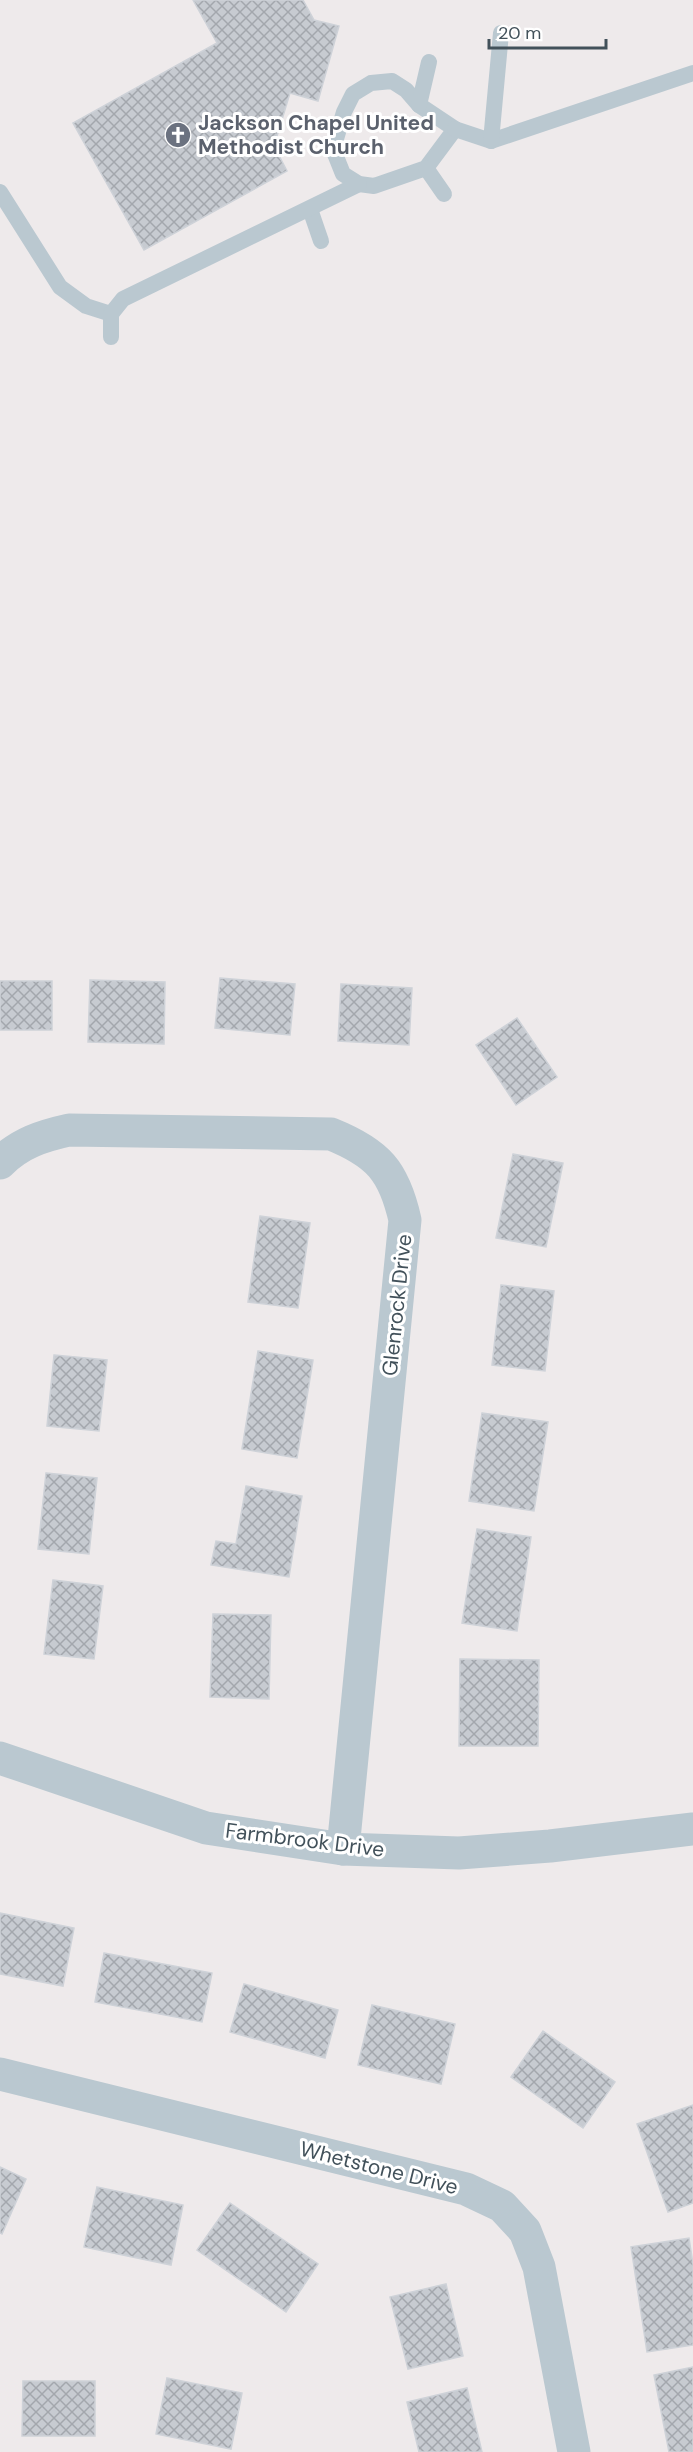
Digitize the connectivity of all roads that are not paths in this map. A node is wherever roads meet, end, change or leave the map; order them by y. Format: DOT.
graph roads {
  1 [pos="501,33"];
  2 [pos="429,62"];
  3 [pos="693,73"];
  4 [pos="419,105"];
  5 [pos="455,129"];
  6 [pos="491,141"];
  7 [pos="426,168"];
  8 [pos="359,184"];
  9 [pos="0,192"];
  10 [pos="444,194"];
  11 [pos="310,209"];
  12 [pos="321,241"];
  13 [pos="111,314"];
  14 [pos="111,337"];
  15 [pos="0,1163"];
  16 [pos="0,1758"];
  17 [pos="693,1829"];
  18 [pos="343,1849"];
  19 [pos="0,2074"];
  20 [pos="574,2452"];
  1 -- 6 [label="lane"];
  2 -- 4 [label="lane"];
  3 -- 6 [label="lane"];
  4 -- 5 [label="lane"];
  4 -- 8 [label="lane"];
  5 -- 6 [label="lane"];
  5 -- 7 [label="lane"];
  7 -- 8 [label="lane"];
  7 -- 10 [label="lane"];
  8 -- 11 [label="lane"];
  9 -- 13 [label="lane"];
  11 -- 12 [label="lane"];
  11 -- 13 [label="lane"];
  13 -- 14 [label="lane"];
  15 -- 18 [label="street, Glenrock Drive"];
  16 -- 18 [label="street, Farmbrook Drive"];
  17 -- 18 [label="street, Farmbrook Drive"];
  19 -- 20 [label="street, Whetstone Drive"];
}
